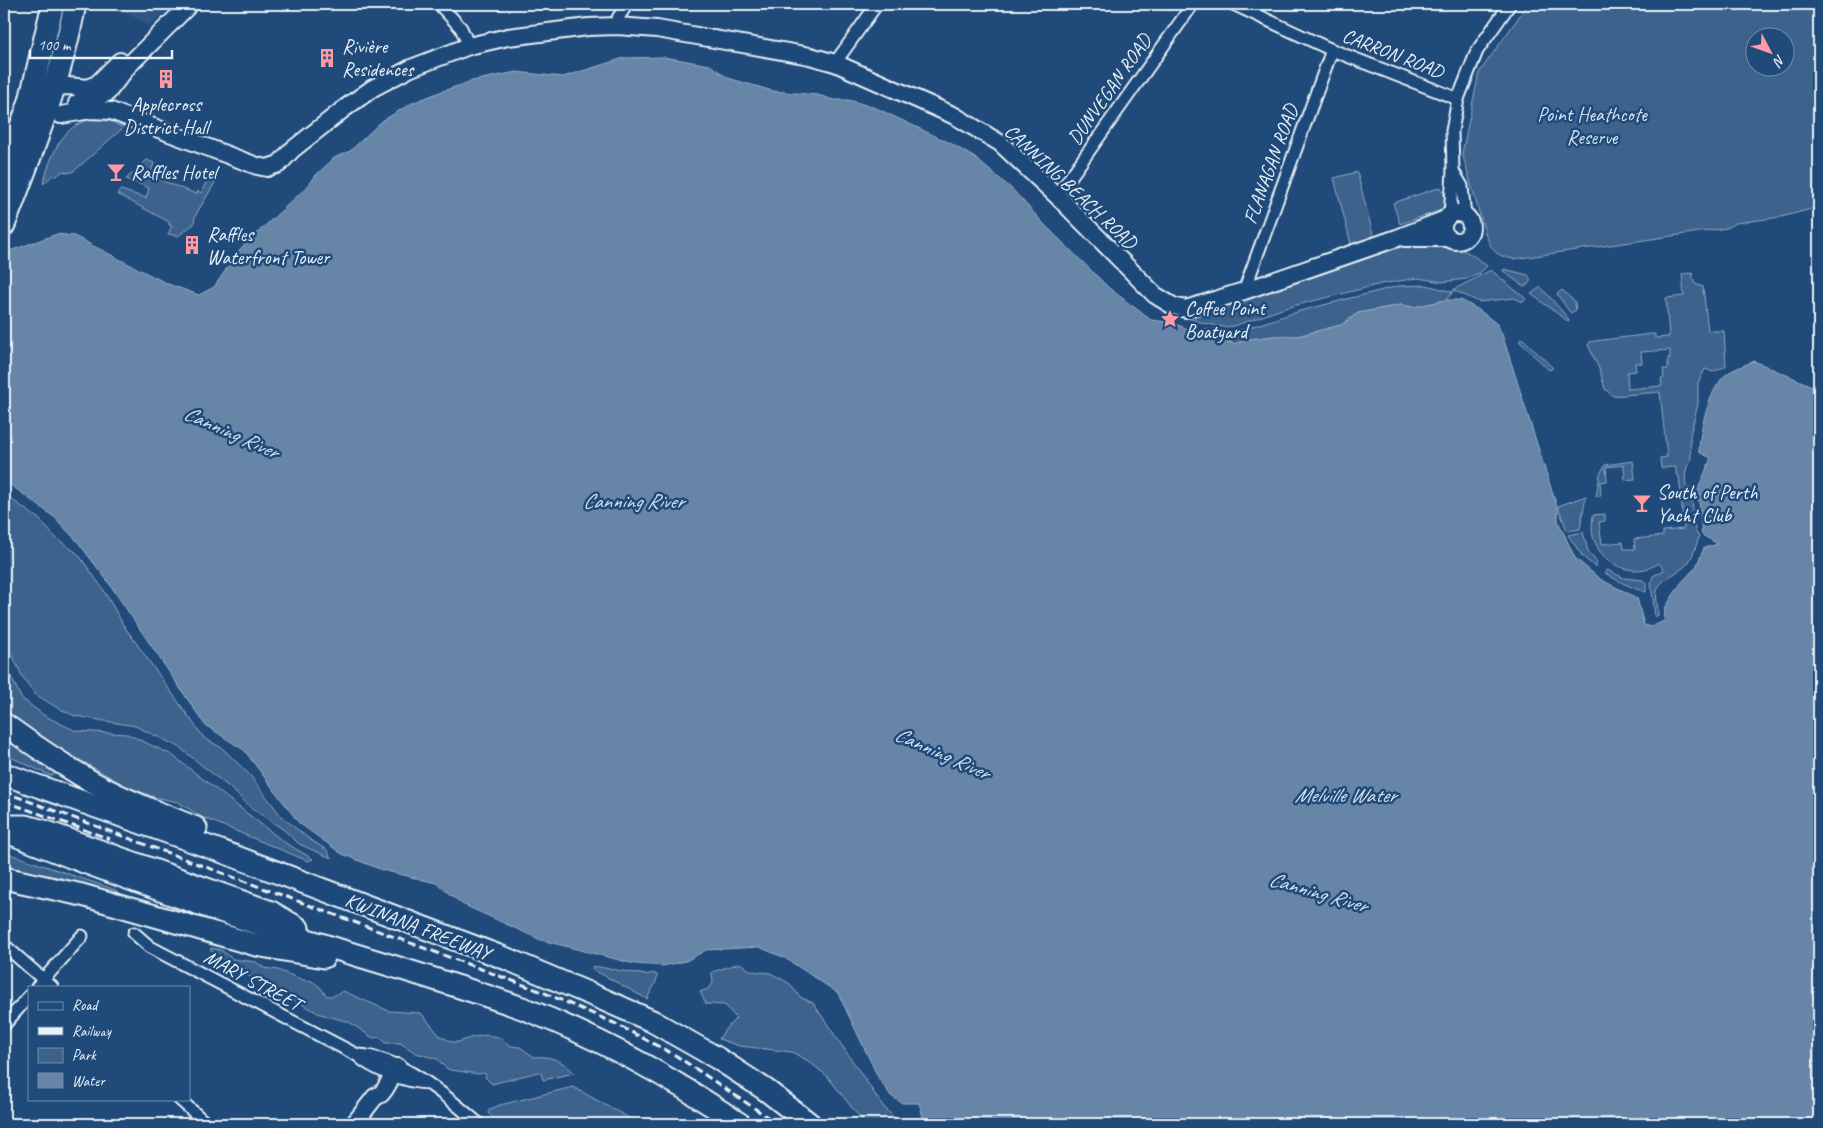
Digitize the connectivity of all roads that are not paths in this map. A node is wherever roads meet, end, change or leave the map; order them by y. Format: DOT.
graph roads {
  1 [pos="53,4"];
  2 [pos="75,4"];
  3 [pos="439,4"];
  4 [pos="627,4"];
  5 [pos="877,4"];
  6 [pos="1193,4"];
  7 [pos="1233,4"];
  8 [pos="1510,4"];
  9 [pos="184,9"];
  10 [pos="617,26"];
  11 [pos="469,46"];
  12 [pos="1332,50"];
  13 [pos="836,62"];
  14 [pos="114,84"];
  15 [pos="55,88"];
  16 [pos="1458,99"];
  17 [pos="30,101"];
  18 [pos="60,116"];
  19 [pos="35,145"];
  20 [pos="292,150"];
  21 [pos="4,174"];
  22 [pos="1057,196"];
  23 [pos="1454,217"];
  24 [pos="4,225"];
  25 [pos="1397,238"];
  26 [pos="1449,238"];
  27 [pos="1244,291"];
  28 [pos="4,724"];
  29 [pos="4,774"];
  30 [pos="4,784"];
  31 [pos="4,825"];
  32 [pos="4,831"];
  33 [pos="290,877"];
  34 [pos="4,878"];
  35 [pos="134,933"];
  36 [pos="82,936"];
  37 [pos="4,945"];
  38 [pos="333,948"];
  39 [pos="413,973"];
  40 [pos="555,979"];
  41 [pos="44,984"];
  42 [pos="28,997"];
  43 [pos="4,1025"];
  44 [pos="391,1069"];
  45 [pos="180,1100"];
  46 [pos="207,1124"];
  47 [pos="354,1124"];
  48 [pos="479,1124"];
  49 [pos="740,1124"];
  50 [pos="810,1124"];
  1 -- 17 [label="highway"];
  2 -- 15 [label="highway"];
  3 -- 11 [label="street"];
  4 -- 10 [label="street"];
  5 -- 13 [label="street"];
  6 -- 22 [label="street, DUNVEGAN ROAD"];
  7 -- 12 [label="street, CARRON ROAD"];
  8 -- 16 [label="street"];
  9 -- 14 [label="street"];
  9 -- 15 [label="street"];
  10 -- 11 [label="street, CANNING BEACH ROAD"];
  10 -- 13 [label="street, CANNING BEACH ROAD"];
  11 -- 20 [label="street, CANNING BEACH ROAD"];
  12 -- 16 [label="street, CARRON ROAD"];
  12 -- 27 [label="street, FLANAGAN ROAD"];
  13 -- 22 [label="street, CANNING BEACH ROAD"];
  14 -- 18 [label="street"];
  14 -- 20 [label="street, CANNING BEACH ROAD"];
  15 -- 17 [label="street"];
  15 -- 19 [label="highway"];
  16 -- 23 [label="street"];
  17 -- 21 [label="highway"];
  18 -- 19 [label="street"];
  18 -- 20 [label="street, CANNING BEACH ROAD"];
  19 -- 24 [label="highway"];
  22 -- 27 [label="street, CANNING BEACH ROAD"];
  23 -- 25 [label="street, CANNING BEACH ROAD"];
  23 -- 26 [label="street"];
  23 -- 26 [label="street"];
  25 -- 26 [label="street, CANNING BEACH ROAD"];
  25 -- 27 [label="street, CANNING BEACH ROAD"];
  28 -- 40 [label="highway"];
  29 -- 33 [label="highway, KWINANA FREEWAY"];
  30 -- 33 [label="highway"];
  31 -- 38 [label="highway"];
  32 -- 38 [label="highway"];
  33 -- 40 [label="highway, KWINANA FREEWAY"];
  34 -- 39 [label="highway"];
  35 -- 44 [label="street, MARY STREET"];
  36 -- 41 [label="street"];
  37 -- 41 [label="street"];
  38 -- 39 [label="highway"];
  39 -- 49 [label="highway"];
  40 -- 50 [label="highway, KWINANA FREEWAY"];
  42 -- 43 [label="street"];
  44 -- 47 [label="street"];
  44 -- 48 [label="street, MARY STREET"];
  45 -- 46 [label="street"];
}
